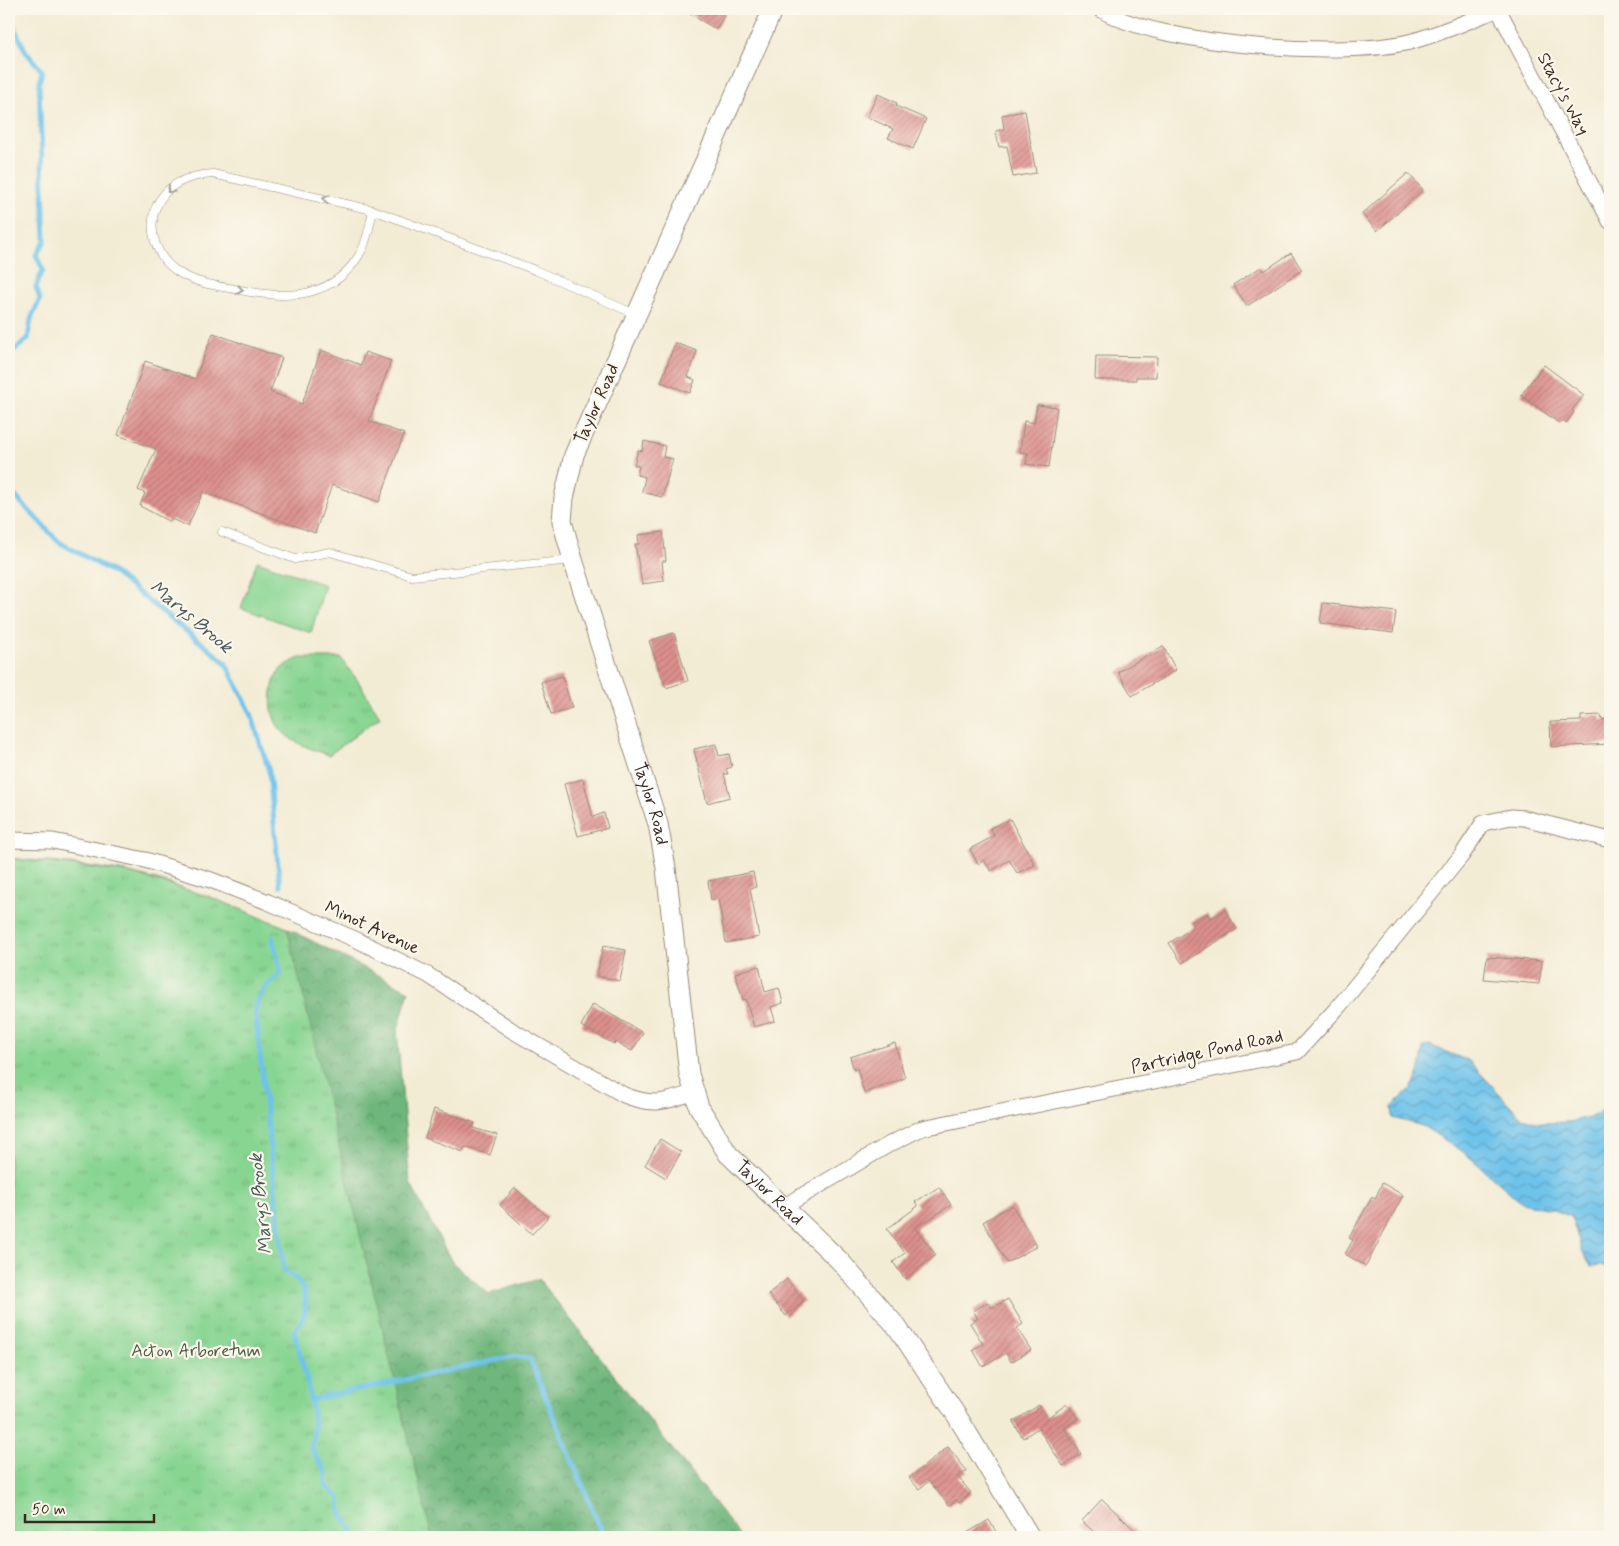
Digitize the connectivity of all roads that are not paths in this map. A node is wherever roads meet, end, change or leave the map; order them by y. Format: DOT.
graph roads {
  1 [pos="773,9"];
  2 [pos="1100,9"];
  3 [pos="1498,9"];
  4 [pos="373,210"];
  5 [pos="1610,222"];
  6 [pos="635,314"];
  7 [pos="222,532"];
  8 [pos="573,560"];
  9 [pos="9,840"];
  10 [pos="1610,840"];
  11 [pos="695,1092"];
  12 [pos="783,1207"];
  13 [pos="1030,1537"];
  1 -- 6 [label="street, Taylor Road"];
  2 -- 3 [label="street"];
  3 -- 5 [label="street, Stacy's Way"];
  4 -- 4 [label="lane, one-way"];
  4 -- 6 [label="lane"];
  6 -- 8 [label="street, Taylor Road"];
  7 -- 8 [label="lane"];
  8 -- 11 [label="street, Taylor Road"];
  9 -- 11 [label="street, Minot Avenue"];
  10 -- 12 [label="street, Partridge Pond Road"];
  11 -- 12 [label="street, Taylor Road"];
  12 -- 13 [label="street, Taylor Road"];
}
